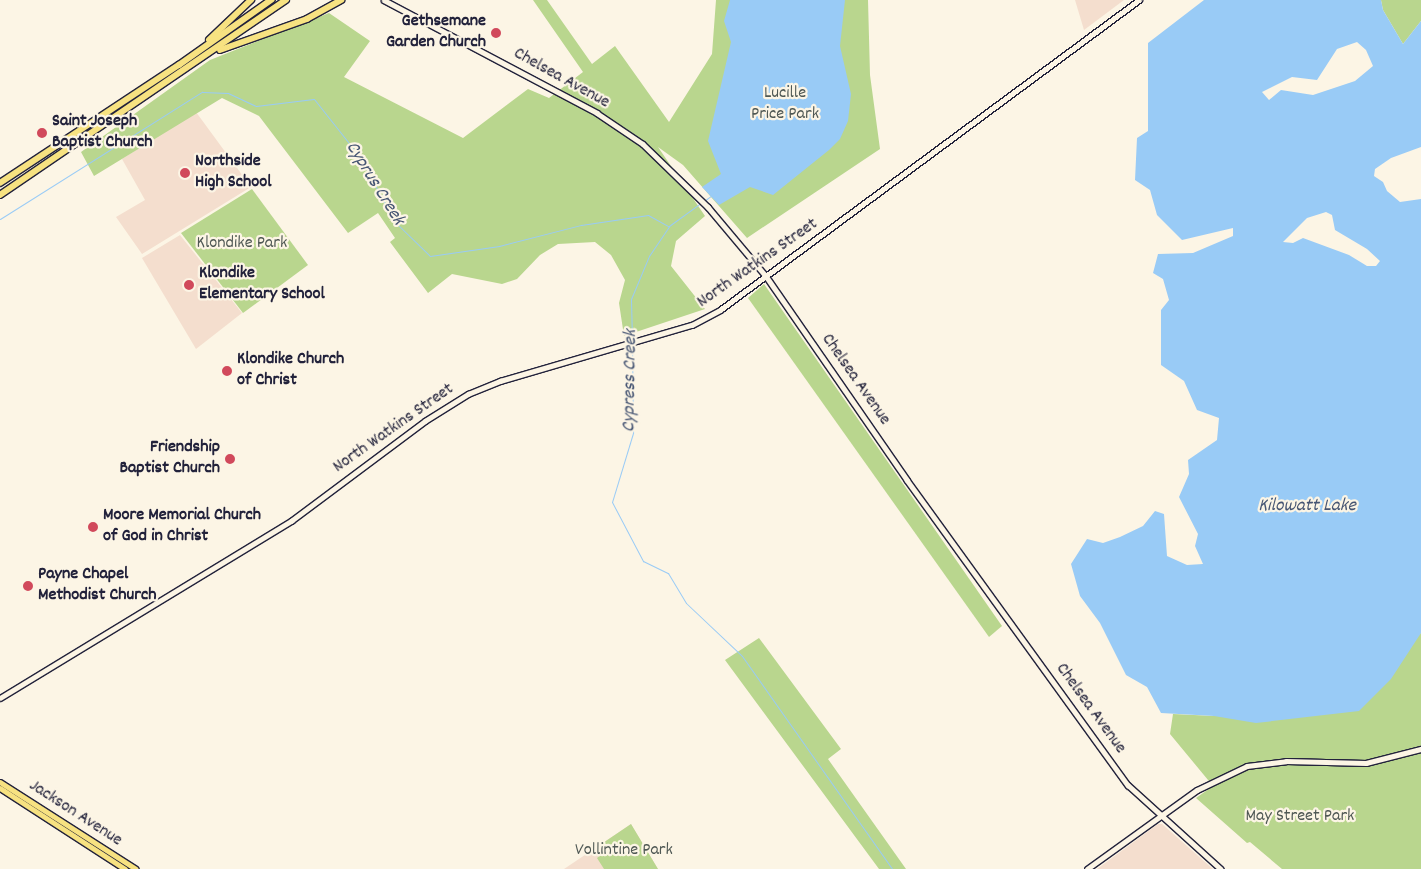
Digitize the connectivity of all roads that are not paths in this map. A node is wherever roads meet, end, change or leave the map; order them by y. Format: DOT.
graph roads {
  1 [pos="251,0"];
  2 [pos="271,0"];
  3 [pos="286,0"];
  4 [pos="341,0"];
  5 [pos="384,0"];
  6 [pos="1139,0"];
  7 [pos="213,52"];
  8 [pos="188,59"];
  9 [pos="0,183"];
  10 [pos="0,195"];
  11 [pos="766,276"];
  12 [pos="0,698"];
  13 [pos="1421,749"];
  14 [pos="0,782"];
  15 [pos="0,788"];
  16 [pos="1161,815"];
  17 [pos="125,869"];
  18 [pos="136,869"];
  19 [pos="1087,869"];
  20 [pos="1221,869"];
  1 -- 8 [label="highway"];
  2 -- 8 [label="highway"];
  3 -- 7 [label="highway"];
  4 -- 7 [label="highway"];
  5 -- 11 [label="main road, Chelsea Avenue"];
  6 -- 11 [label="main road, North Watkins Street"];
  7 -- 10 [label="highway"];
  8 -- 9 [label="highway"];
  11 -- 12 [label="main road, North Watkins Street"];
  11 -- 16 [label="main road, Chelsea Avenue"];
  13 -- 16 [label="main road"];
  14 -- 18 [label="main road, Jackson Avenue"];
  15 -- 17 [label="main road, Jackson Avenue"];
  16 -- 19 [label="main road"];
  16 -- 20 [label="main road, Chelsea Avenue"];
}
